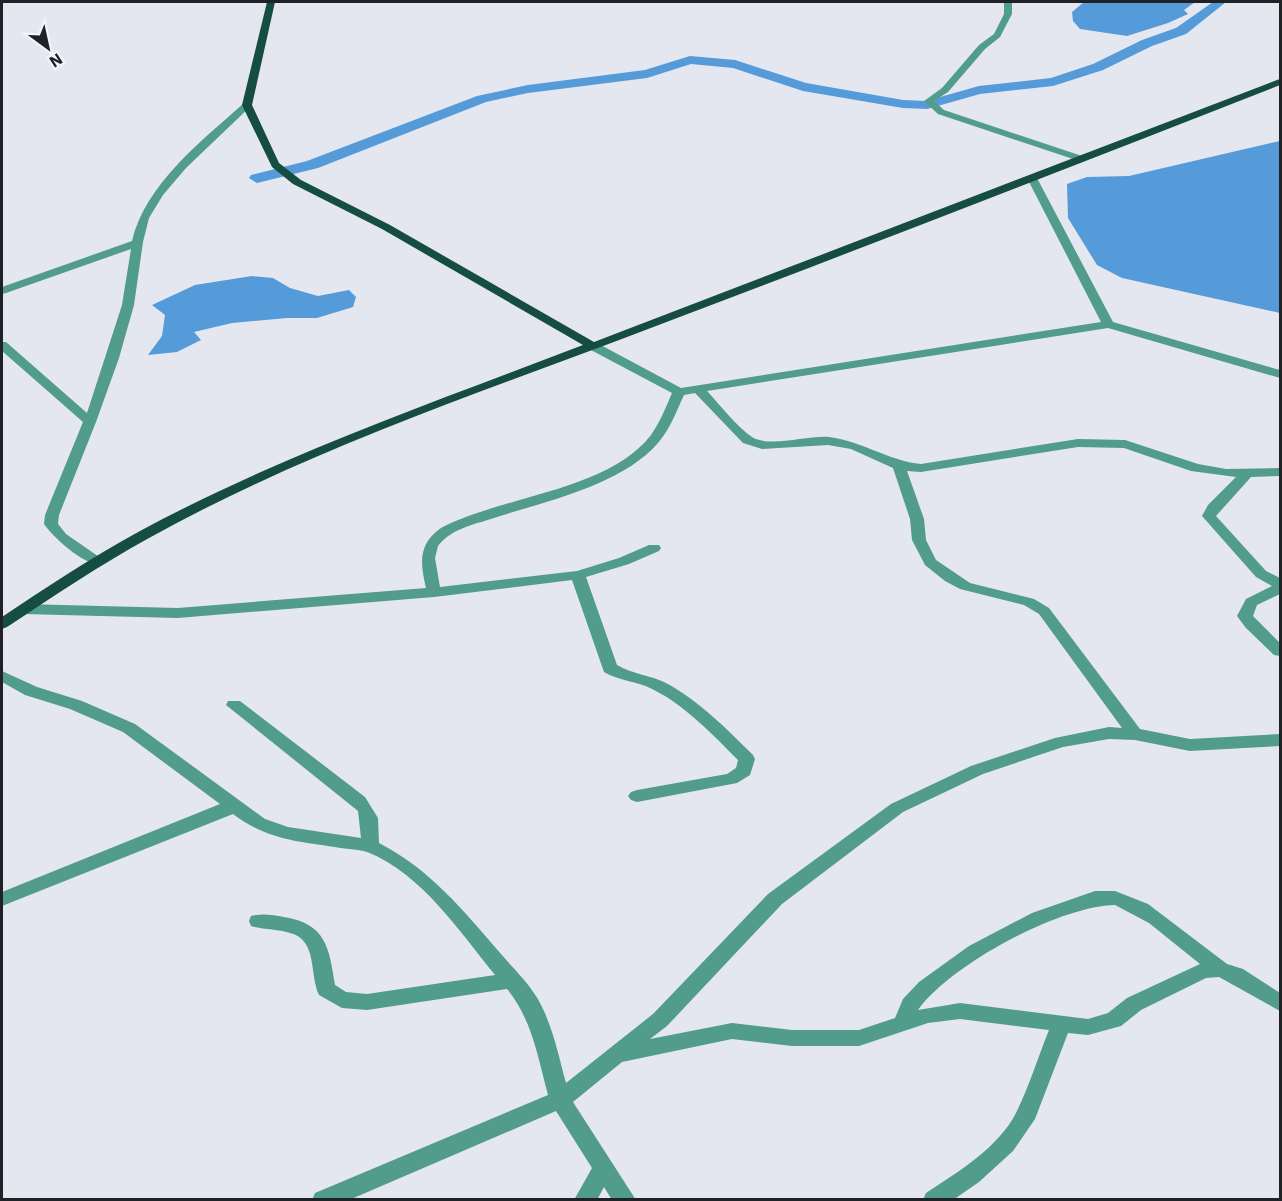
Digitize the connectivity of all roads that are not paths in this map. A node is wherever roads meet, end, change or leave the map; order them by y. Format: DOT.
graph roads {
  1 [pos="271,2"];
  2 [pos="1008,2"];
  3 [pos="1281,82"];
  4 [pos="247,105"];
  5 [pos="1082,159"];
  6 [pos="1032,178"];
  7 [pos="138,243"];
  8 [pos="2,291"];
  9 [pos="1108,324"];
  10 [pos="2,345"];
  11 [pos="593,346"];
  12 [pos="1281,374"];
  13 [pos="698,389"];
  14 [pos="679,392"];
  15 [pos="90,422"];
  16 [pos="899,466"];
  17 [pos="1281,472"];
  18 [pos="1246,474"];
  19 [pos="654,548"];
  20 [pos="98,561"];
  21 [pos="578,575"];
  22 [pos="1281,586"];
  23 [pos="434,592"];
  24 [pos="23,609"];
  25 [pos="2,624"];
  26 [pos="1281,651"];
  27 [pos="2,676"];
  28 [pos="234,705"];
  29 [pos="1135,734"];
  30 [pos="1281,740"];
  31 [pos="638,796"];
  32 [pos="234,806"];
  33 [pos="370,846"];
  34 [pos="2,899"];
  35 [pos="258,921"];
  36 [pos="1220,969"];
  37 [pos="513,980"];
  38 [pos="1281,1003"];
  39 [pos="903,1023"];
  40 [pos="1061,1025"];
  41 [pos="615,1055"];
  42 [pos="560,1100"];
  43 [pos="604,1168"];
  44 [pos="949,1196"];
  45 [pos="323,1200"];
  46 [pos="585,1200"];
  47 [pos="625,1200"];
  1 -- 4 [label="main road"];
  2 -- 5 [label="street"];
  3 -- 5 [label="main road"];
  4 -- 7 [label="street"];
  4 -- 11 [label="main road"];
  5 -- 6 [label="main road"];
  6 -- 9 [label="street"];
  6 -- 11 [label="main road"];
  7 -- 8 [label="street"];
  7 -- 15 [label="street"];
  9 -- 12 [label="street"];
  9 -- 13 [label="street"];
  10 -- 15 [label="street"];
  11 -- 14 [label="street"];
  11 -- 20 [label="main road"];
  13 -- 14 [label="street"];
  13 -- 16 [label="street"];
  14 -- 23 [label="street"];
  15 -- 20 [label="street"];
  16 -- 18 [label="street"];
  16 -- 29 [label="street"];
  17 -- 18 [label="street"];
  18 -- 22 [label="street"];
  19 -- 21 [label="street"];
  20 -- 24 [label="main road"];
  21 -- 23 [label="street"];
  21 -- 31 [label="street"];
  22 -- 26 [label="street"];
  23 -- 24 [label="street"];
  24 -- 25 [label="main road"];
  27 -- 32 [label="street"];
  28 -- 33 [label="street"];
  29 -- 30 [label="street"];
  29 -- 41 [label="street"];
  32 -- 33 [label="street"];
  32 -- 34 [label="street"];
  33 -- 37 [label="street"];
  35 -- 37 [label="street"];
  36 -- 38 [label="street"];
  36 -- 39 [label="street"];
  36 -- 40 [label="street"];
  37 -- 42 [label="street"];
  39 -- 40 [label="street"];
  39 -- 41 [label="street"];
  40 -- 44 [label="street"];
  41 -- 42 [label="street"];
  42 -- 43 [label="street"];
  42 -- 45 [label="street"];
  43 -- 46 [label="street"];
  43 -- 47 [label="street"];
}
